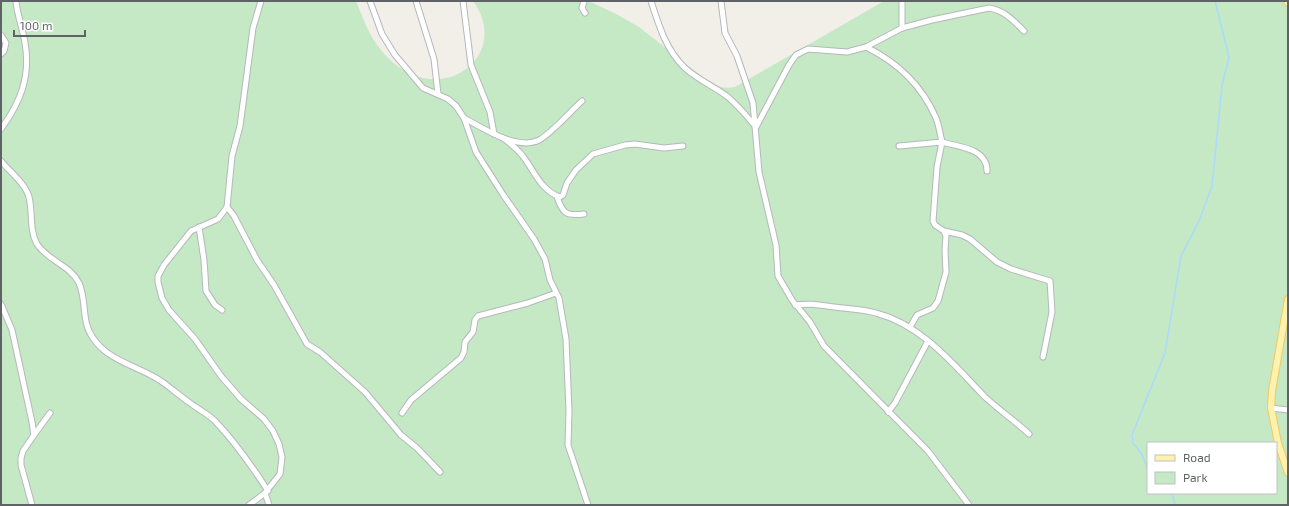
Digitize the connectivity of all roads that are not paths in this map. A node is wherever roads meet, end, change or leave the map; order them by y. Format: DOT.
graph roads {
  1 [pos="16,1"];
  2 [pos="261,1"];
  3 [pos="370,1"];
  4 [pos="416,1"];
  5 [pos="463,1"];
  6 [pos="584,1"];
  7 [pos="651,1"];
  8 [pos="721,1"];
  9 [pos="902,1"];
  10 [pos="585,13"];
  11 [pos="902,28"];
  12 [pos="1024,31"];
  13 [pos="1,35"];
  14 [pos="866,47"];
  15 [pos="1,54"];
  16 [pos="438,94"];
  17 [pos="582,101"];
  18 [pos="464,118"];
  19 [pos="756,127"];
  20 [pos="1,129"];
  21 [pos="494,134"];
  22 [pos="503,138"];
  23 [pos="942,142"];
  24 [pos="683,146"];
  25 [pos="899,146"];
  26 [pos="1,161"];
  27 [pos="987,171"];
  28 [pos="557,196"];
  29 [pos="227,207"];
  30 [pos="584,214"];
  31 [pos="199,227"];
  32 [pos="944,231"];
  33 [pos="556,293"];
  34 [pos="1288,299"];
  35 [pos="1,304"];
  36 [pos="795,305"];
  37 [pos="222,310"];
  38 [pos="910,327"];
  39 [pos="928,341"];
  40 [pos="1043,357"];
  41 [pos="1271,408"];
  42 [pos="1288,410"];
  43 [pos="888,412"];
  44 [pos="50,413"];
  45 [pos="402,413"];
  46 [pos="1029,434"];
  47 [pos="34,435"];
  48 [pos="440,472"];
  49 [pos="1288,473"];
  50 [pos="267,492"];
  51 [pos="32,505"];
  52 [pos="250,505"];
  53 [pos="269,505"];
  54 [pos="588,505"];
  55 [pos="969,505"];
  1 -- 20 [label="street"];
  2 -- 29 [label="street"];
  3 -- 16 [label="street"];
  4 -- 16 [label="street"];
  5 -- 21 [label="street"];
  6 -- 10 [label="street"];
  7 -- 19 [label="street"];
  8 -- 19 [label="street"];
  9 -- 11 [label="street"];
  11 -- 12 [label="street"];
  11 -- 14 [label="street"];
  13 -- 15 [label="street"];
  14 -- 19 [label="street"];
  14 -- 23 [label="street"];
  16 -- 18 [label="street"];
  17 -- 22 [label="street"];
  18 -- 21 [label="street"];
  18 -- 33 [label="street"];
  19 -- 36 [label="street"];
  21 -- 22 [label="street"];
  22 -- 28 [label="street"];
  23 -- 25 [label="street"];
  23 -- 27 [label="street"];
  23 -- 32 [label="street"];
  24 -- 28 [label="street"];
  26 -- 50 [label="street"];
  28 -- 30 [label="street"];
  29 -- 31 [label="street"];
  29 -- 48 [label="street"];
  31 -- 37 [label="street"];
  31 -- 50 [label="street"];
  32 -- 38 [label="street"];
  32 -- 40 [label="street"];
  33 -- 45 [label="street"];
  33 -- 54 [label="street"];
  34 -- 41 [label="main road"];
  35 -- 47 [label="street"];
  36 -- 38 [label="street"];
  36 -- 43 [label="street"];
  38 -- 39 [label="street"];
  39 -- 43 [label="street"];
  39 -- 46 [label="street"];
  41 -- 42 [label="street"];
  41 -- 49 [label="main road"];
  43 -- 55 [label="street"];
  44 -- 47 [label="street"];
  47 -- 51 [label="street"];
  50 -- 52 [label="street"];
  50 -- 53 [label="street"];
}
